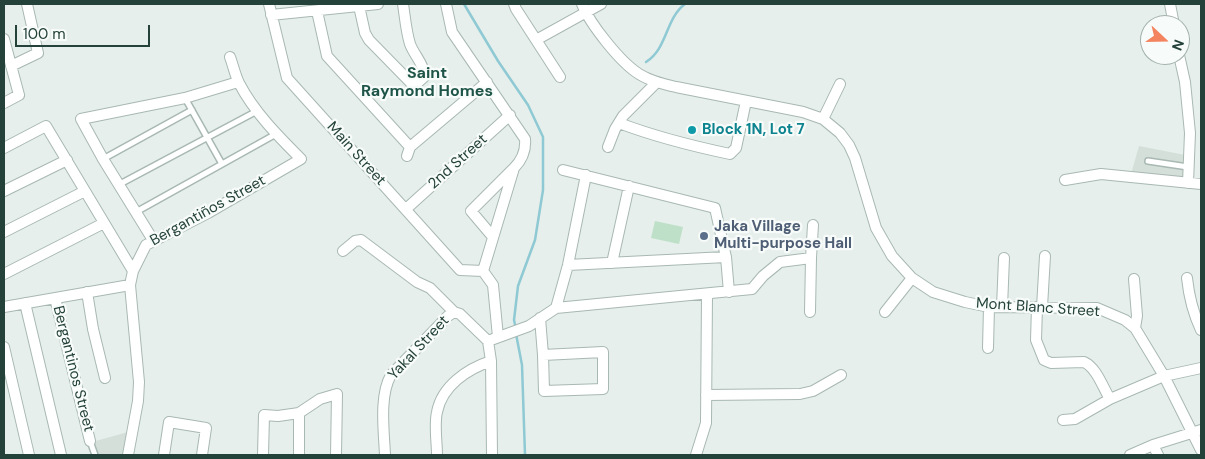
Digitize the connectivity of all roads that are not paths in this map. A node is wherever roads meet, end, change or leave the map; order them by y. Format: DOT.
graph roads {
  1 [pos="27,4"];
  2 [pos="269,4"];
  3 [pos="378,4"];
  4 [pos="403,4"];
  5 [pos="446,4"];
  6 [pos="514,4"];
  7 [pos="601,4"];
  8 [pos="359,6"];
  9 [pos="584,9"];
  10 [pos="316,11"];
  11 [pos="271,15"];
  12 [pos="4,40"];
  13 [pos="536,40"];
  14 [pos="230,57"];
  15 [pos="1181,65"];
  16 [pos="11,66"];
  17 [pos="560,77"];
  18 [pos="238,82"];
  19 [pos="487,82"];
  20 [pos="657,82"];
  21 [pos="840,84"];
  22 [pos="185,98"];
  23 [pos="746,101"];
  24 [pos="4,103"];
  25 [pos="192,110"];
  26 [pos="258,111"];
  27 [pos="510,115"];
  28 [pos="823,120"];
  29 [pos="619,123"];
  30 [pos="276,134"];
  31 [pos="208,138"];
  32 [pos="608,147"];
  33 [pos="4,148"];
  34 [pos="103,159"];
  35 [pos="67,160"];
  36 [pos="1148,161"];
  37 [pos="222,164"];
  38 [pos="1188,167"];
  39 [pos="514,168"];
  40 [pos="563,170"];
  41 [pos="586,175"];
  42 [pos="1065,180"];
  43 [pos="1188,183"];
  44 [pos="120,184"];
  45 [pos="1201,184"];
  46 [pos="629,186"];
  47 [pos="4,191"];
  48 [pos="85,191"];
  49 [pos="406,209"];
  50 [pos="136,212"];
  51 [pos="104,223"];
  52 [pos="813,225"];
  53 [pos="4,232"];
  54 [pos="493,237"];
  55 [pos="153,240"];
  56 [pos="343,251"];
  57 [pos="1045,256"];
  58 [pos="726,257"];
  59 [pos="811,258"];
  60 [pos="1004,258"];
  61 [pos="612,263"];
  62 [pos="568,265"];
  63 [pos="133,271"];
  64 [pos="483,271"];
  65 [pos="4,274"];
  66 [pos="912,278"];
  67 [pos="1134,278"];
  68 [pos="1187,278"];
  69 [pos="130,285"];
  70 [pos="88,292"];
  71 [pos="729,292"];
  72 [pos="707,294"];
  73 [pos="55,298"];
  74 [pos="25,303"];
  75 [pos="4,307"];
  76 [pos="989,307"];
  77 [pos="1002,307"];
  78 [pos="1039,307"];
  79 [pos="556,308"];
  80 [pos="454,312"];
  81 [pos="810,312"];
  82 [pos="885,312"];
  83 [pos="1198,313"];
  84 [pos="540,318"];
  85 [pos="1135,328"];
  86 [pos="1201,330"];
  87 [pos="493,339"];
  88 [pos="4,347"];
  89 [pos="988,348"];
  90 [pos="543,355"];
  91 [pos="491,361"];
  92 [pos="1201,368"];
  93 [pos="841,375"];
  94 [pos="1164,376"];
  95 [pos="105,378"];
  96 [pos="706,395"];
  97 [pos="1110,400"];
  98 [pos="299,413"];
  99 [pos="1062,420"];
  100 [pos="1197,431"];
  101 [pos="90,441"];
  102 [pos="1153,445"];
  103 [pos="1201,450"];
  104 [pos="29,455"];
  105 [pos="61,455"];
  106 [pos="95,455"];
  107 [pos="128,455"];
  108 [pos="164,455"];
  109 [pos="202,455"];
  110 [pos="263,455"];
  111 [pos="298,455"];
  112 [pos="336,455"];
  113 [pos="384,455"];
  114 [pos="437,455"];
  115 [pos="492,455"];
  116 [pos="696,455"];
  117 [pos="1130,455"];
  118 [pos="1158,455"];
  1 -- 16 [label="street"];
  2 -- 11 [label="street, Main Street"];
  3 -- 8 [label="street"];
  4 -- 8 [label="street"];
  5 -- 19 [label="street"];
  6 -- 13 [label="street"];
  7 -- 9 [label="street"];
  8 -- 10 [label="street"];
  9 -- 13 [label="street"];
  9 -- 20 [label="street, Mont Blanc Street"];
  10 -- 11 [label="street"];
  10 -- 19 [label="street"];
  11 -- 49 [label="street, Main Street"];
  12 -- 16 [label="street"];
  13 -- 17 [label="street"];
  14 -- 18 [label="street"];
  15 -- 38 [label="street"];
  16 -- 24 [label="street"];
  18 -- 22 [label="street"];
  18 -- 26 [label="street"];
  19 -- 27 [label="street"];
  20 -- 23 [label="street, Mont Blanc Street"];
  20 -- 29 [label="street"];
  21 -- 28 [label="street"];
  22 -- 25 [label="lane"];
  22 -- 34 [label="street"];
  23 -- 28 [label="street, Mont Blanc Street"];
  23 -- 29 [label="street"];
  25 -- 31 [label="lane"];
  25 -- 34 [label="lane"];
  26 -- 30 [label="street"];
  26 -- 31 [label="lane"];
  27 -- 39 [label="street"];
  27 -- 49 [label="street, 2nd Street"];
  28 -- 66 [label="street, Mont Blanc Street"];
  29 -- 32 [label="street"];
  30 -- 37 [label="lane"];
  30 -- 55 [label="street, Bergantiños Street"];
  31 -- 37 [label="lane"];
  31 -- 44 [label="lane"];
  33 -- 35 [label="street"];
  34 -- 44 [label="street"];
  35 -- 47 [label="street"];
  35 -- 48 [label="street"];
  36 -- 38 [label="lane"];
  37 -- 50 [label="lane"];
  38 -- 43 [label="street"];
  39 -- 54 [label="street"];
  39 -- 54 [label="street"];
  40 -- 41 [label="street"];
  41 -- 46 [label="street"];
  41 -- 62 [label="street"];
  42 -- 43 [label="street"];
  43 -- 45 [label="street"];
  44 -- 50 [label="street"];
  46 -- 58 [label="street"];
  46 -- 61 [label="street"];
  48 -- 51 [label="street"];
  48 -- 53 [label="street"];
  49 -- 64 [label="street, Main Street"];
  50 -- 55 [label="street"];
  51 -- 63 [label="street"];
  51 -- 65 [label="street"];
  52 -- 59 [label="street"];
  54 -- 64 [label="street"];
  55 -- 63 [label="street, Bergantiños Street"];
  56 -- 80 [label="street"];
  57 -- 78 [label="street"];
  58 -- 61 [label="street"];
  58 -- 71 [label="street"];
  59 -- 71 [label="street"];
  59 -- 81 [label="street"];
  60 -- 77 [label="street"];
  61 -- 62 [label="street"];
  62 -- 79 [label="street"];
  63 -- 69 [label="street, Bergantiños Street"];
  64 -- 87 [label="street"];
  66 -- 76 [label="street, Mont Blanc Street"];
  66 -- 82 [label="street"];
  67 -- 85 [label="street"];
  68 -- 83 [label="street"];
  69 -- 70 [label="street"];
  69 -- 107 [label="street, Bergantiños Street"];
  70 -- 73 [label="street"];
  70 -- 95 [label="street"];
  71 -- 72 [label="street"];
  72 -- 79 [label="street"];
  72 -- 96 [label="street"];
  73 -- 74 [label="street"];
  73 -- 101 [label="street, Bergantinos Street"];
  74 -- 75 [label="street"];
  74 -- 105 [label="street"];
  76 -- 77 [label="street, Mont Blanc Street"];
  76 -- 89 [label="street"];
  77 -- 78 [label="street, Mont Blanc Street"];
  78 -- 85 [label="street, Mont Blanc Street"];
  78 -- 97 [label="street"];
  79 -- 84 [label="street"];
  80 -- 87 [label="street, Yakal Street"];
  80 -- 113 [label="street, Yakal Street"];
  83 -- 86 [label="street"];
  84 -- 87 [label="street"];
  84 -- 90 [label="street"];
  85 -- 94 [label="street, Mont Blanc Street"];
  87 -- 91 [label="street"];
  88 -- 104 [label="street"];
  90 -- 90 [label="street"];
  91 -- 114 [label="street"];
  91 -- 115 [label="street"];
  92 -- 94 [label="street"];
  93 -- 96 [label="street"];
  94 -- 97 [label="street"];
  94 -- 100 [label="street, Mont Blanc Street"];
  96 -- 116 [label="street"];
  97 -- 99 [label="street"];
  98 -- 110 [label="street"];
  98 -- 111 [label="street"];
  98 -- 112 [label="street"];
  100 -- 102 [label="street"];
  100 -- 103 [label="street, Mont Blanc Street"];
  101 -- 106 [label="lane"];
  102 -- 117 [label="street"];
  102 -- 118 [label="street"];
  108 -- 109 [label="street"];
}
